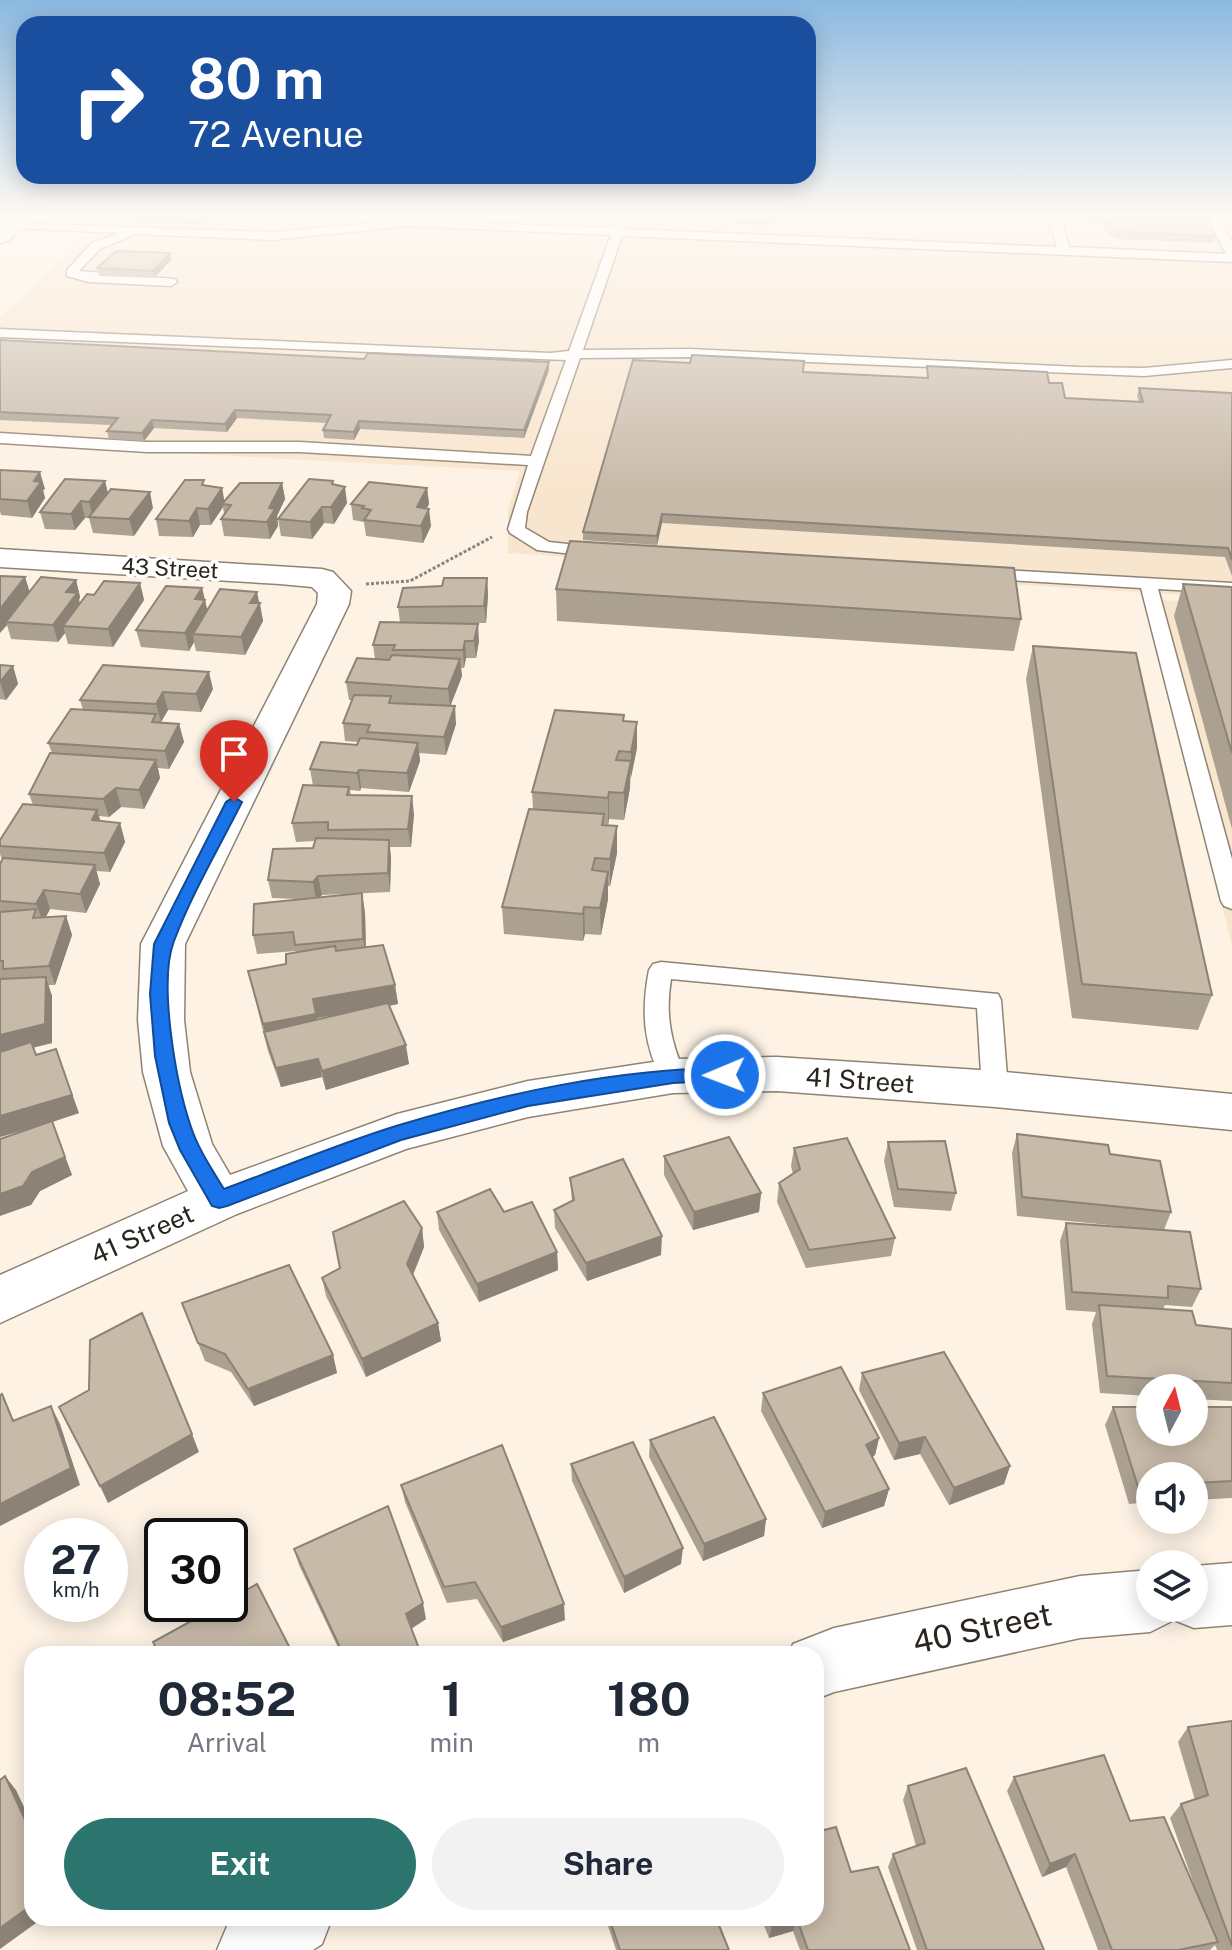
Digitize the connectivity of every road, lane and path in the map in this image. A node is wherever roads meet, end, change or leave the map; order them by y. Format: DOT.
graph roads {
  1 [pos="592,307"];
  2 [pos="0,333"];
  3 [pos="575,354"];
  4 [pos="1232,364"];
  5 [pos="0,438"];
  6 [pos="537,461"];
  7 [pos="516,529"];
  8 [pos="621,553"];
  9 [pos="0,558"];
  10 [pos="972,573"];
  11 [pos="1148,583"];
  12 [pos="392,585"];
  13 [pos="1232,588"];
  14 [pos="1232,901"];
  15 [pos="673,1076"];
  16 [pos="995,1089"];
  17 [pos="1232,1112"];
  18 [pos="219,1200"];
  19 [pos="0,1300"];
  20 [pos="1232,1594"];
  21 [pos="1208,1596"];
  22 [pos="1136,1602"];
  23 [pos="824,1664"];
  24 [pos="286,1926"];
  25 [pos="254,1950"];
  1 -- 3 [label="lane"];
  2 -- 3 [label="lane"];
  3 -- 4 [label="lane"];
  3 -- 6 [label="lane"];
  5 -- 6 [label="lane"];
  6 -- 7 [label="lane"];
  7 -- 8 [label="lane"];
  7 -- 12 [label="path"];
  9 -- 18 [label="street, 43 Street"];
  10 -- 11 [label="lane"];
  11 -- 13 [label="lane"];
  11 -- 14 [label="lane"];
  15 -- 16 [label="street, 41 Street"];
  15 -- 16 [label="lane"];
  15 -- 18 [label="street, 41 Street"];
  16 -- 17 [label="street, 41 Street"];
  18 -- 19 [label="street, 41 Street"];
  20 -- 21 [label="street"];
  22 -- 23 [label="street, 40 Street"];
  24 -- 25 [label="street"];
}
